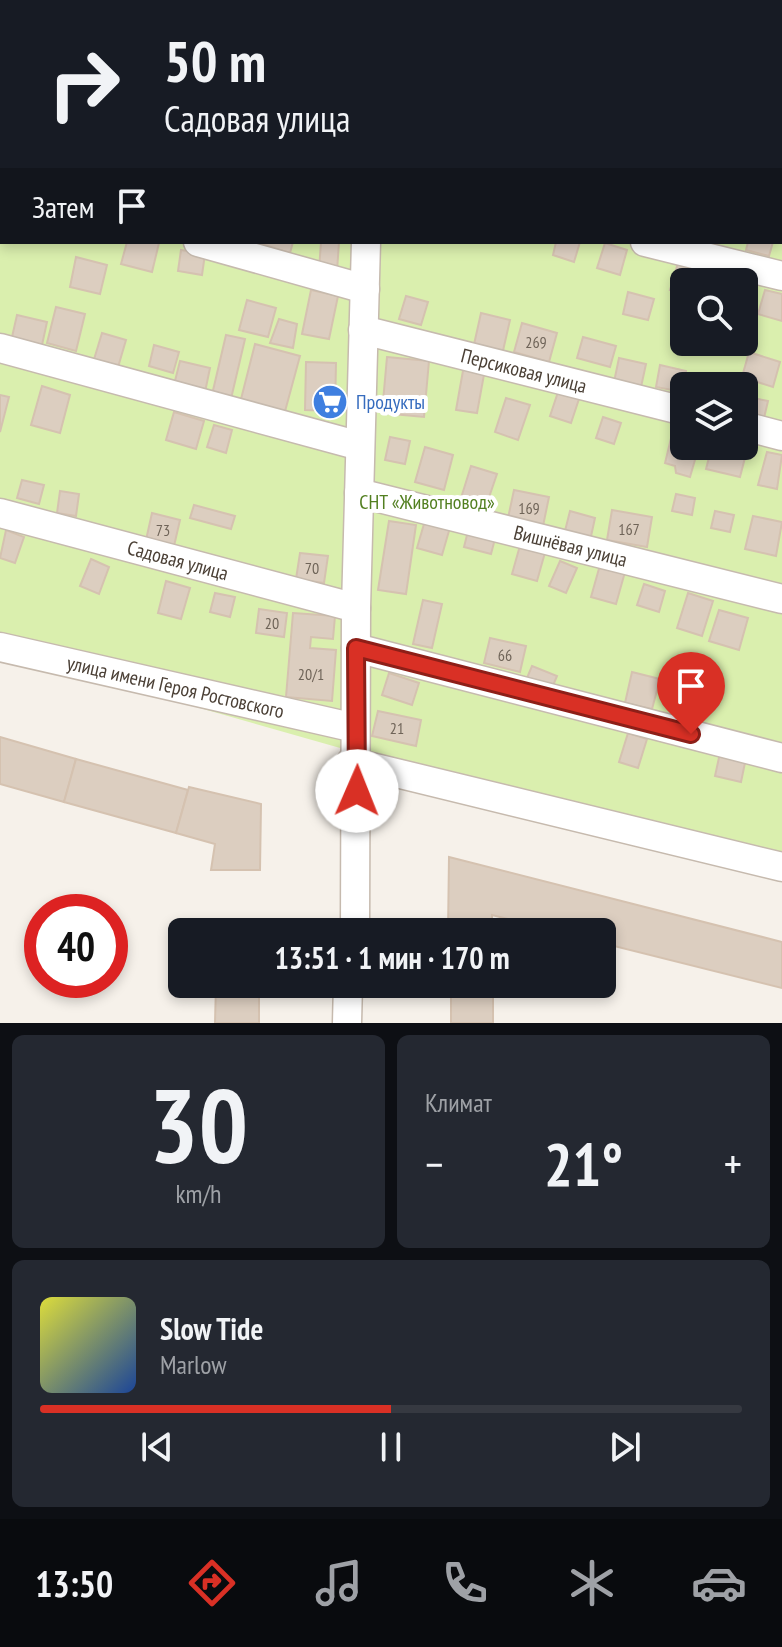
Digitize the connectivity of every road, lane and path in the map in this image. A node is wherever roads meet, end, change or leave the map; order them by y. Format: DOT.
graph roads {
  1 [pos="205,244"];
  2 [pos="366,244"];
  3 [pos="653,244"];
  4 [pos="782,276"];
  5 [pos="365,289"];
  6 [pos="363,330"];
  7 [pos="0,348"];
  8 [pos="670,407"];
  9 [pos="758,430"];
  10 [pos="782,436"];
  11 [pos="360,446"];
  12 [pos="359,493"];
  13 [pos="0,513"];
  14 [pos="782,599"];
  15 [pos="356,608"];
  16 [pos="0,647"];
  17 [pos="356,648"];
  18 [pos="351,727"];
  19 [pos="782,758"];
  20 [pos="354,762"];
  21 [pos="782,867"];
  22 [pos="348,918"];
  23 [pos="355,918"];
  24 [pos="348,998"];
  25 [pos="355,998"];
  26 [pos="347,1023"];
  27 [pos="354,1023"];
  1 -- 5 [label="street"];
  2 -- 5 [label="street"];
  3 -- 4 [label="street"];
  5 -- 6 [label="street"];
  6 -- 8 [label="street, Персиковая улица"];
  6 -- 11 [label="street"];
  7 -- 11 [label="street"];
  9 -- 10 [label="street"];
  11 -- 12 [label="street"];
  12 -- 14 [label="street, Вишнёвая улица"];
  12 -- 15 [label="street"];
  13 -- 15 [label="street, Садовая улица"];
  15 -- 17 [label="street"];
  16 -- 18 [label="street, улица имени Героя Ростовского"];
  17 -- 18 [label="street"];
  17 -- 19 [label="street"];
  17 -- 20 [label="street"];
  18 -- 20 [label="street"];
  20 -- 21 [label="street"];
  20 -- 22 [label="street"];
  20 -- 23 [label="street"];
  24 -- 26 [label="street"];
  25 -- 27 [label="street"];
}
